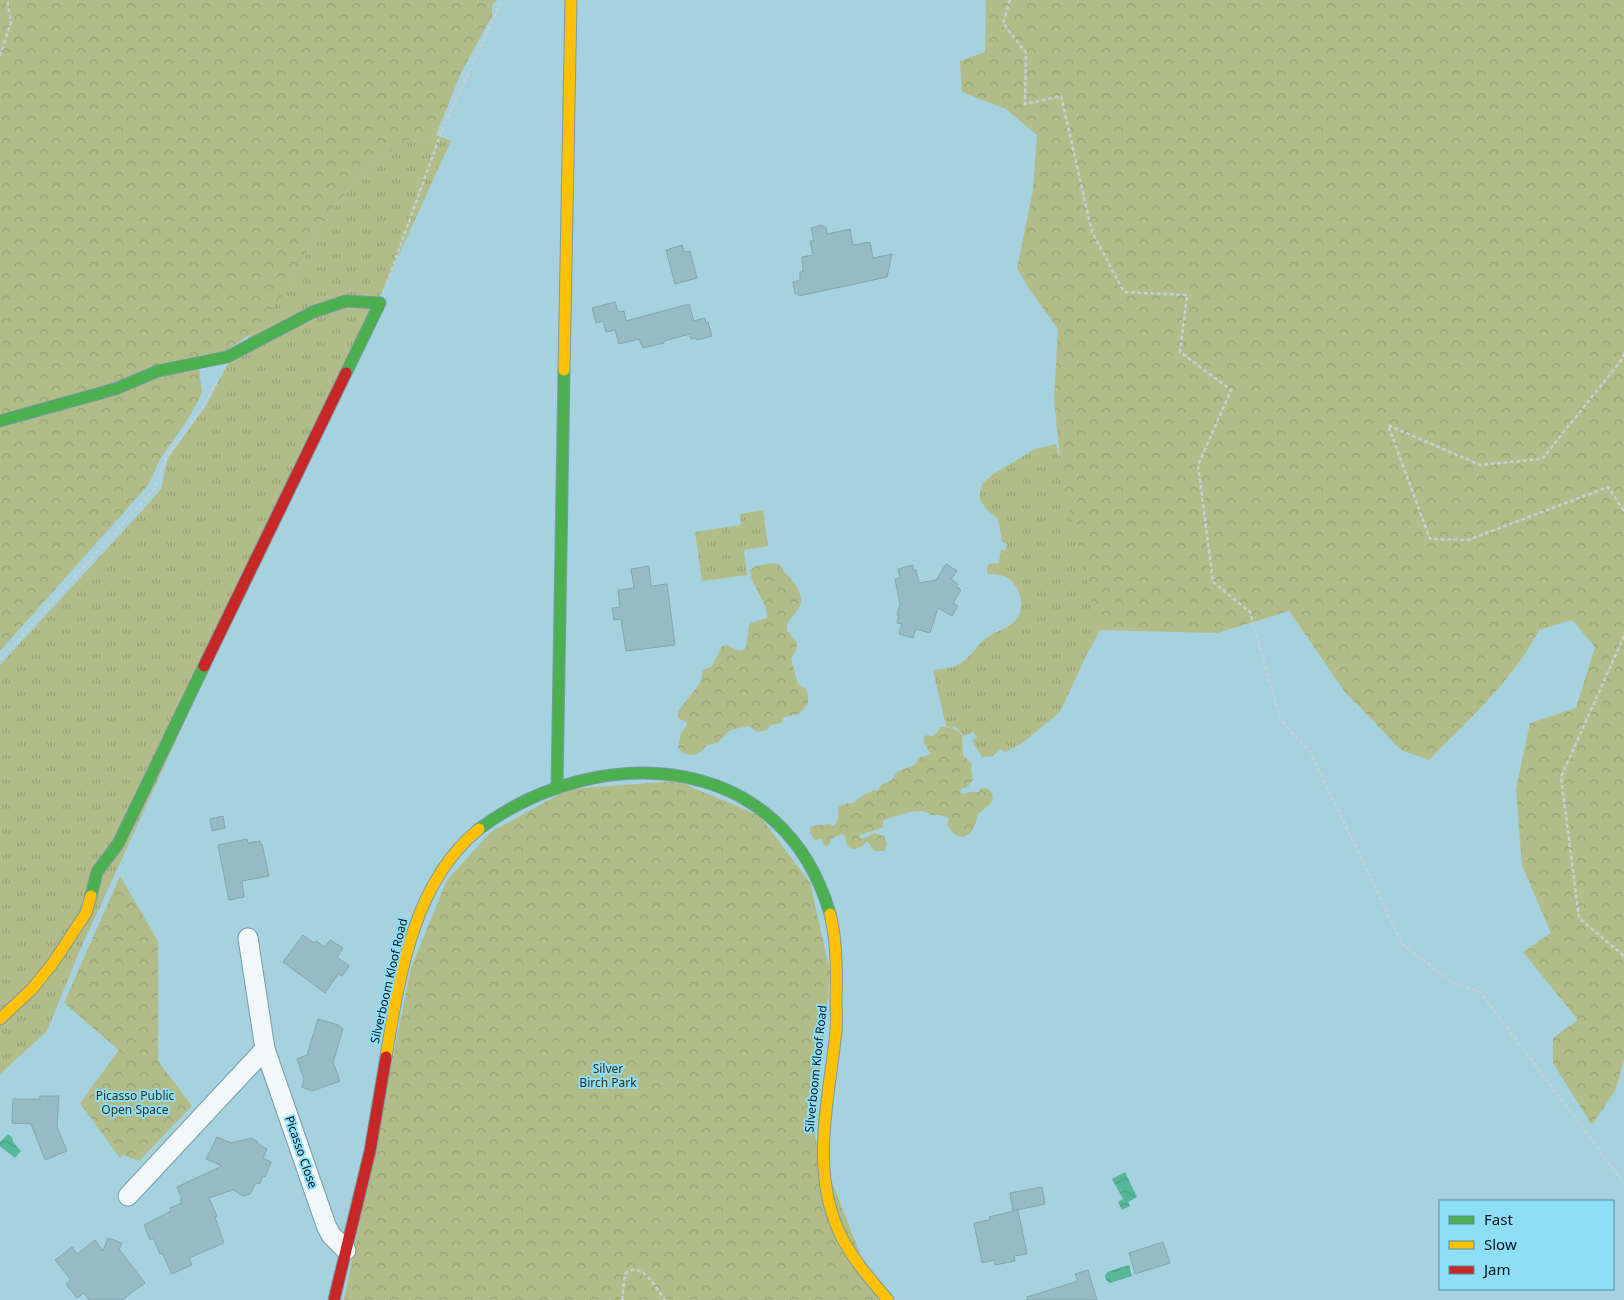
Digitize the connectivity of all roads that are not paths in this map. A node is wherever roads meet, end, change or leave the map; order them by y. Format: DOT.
graph roads {
  1 [pos="571,0"];
  2 [pos="0,421"];
  3 [pos="556,788"];
  4 [pos="248,938"];
  5 [pos="0,1019"];
  6 [pos="265,1049"];
  7 [pos="128,1196"];
  8 [pos="346,1250"];
  9 [pos="334,1300"];
  10 [pos="888,1300"];
  1 -- 3 [label="street"];
  2 -- 5 [label="street"];
  3 -- 8 [label="street, Silverboom Kloof Road"];
  3 -- 10 [label="street, Silverboom Kloof Road"];
  4 -- 6 [label="street, Picasso Close"];
  6 -- 7 [label="street"];
  6 -- 8 [label="street, Picasso Close"];
  8 -- 9 [label="street, Silverboom Kloof Road"];
}
